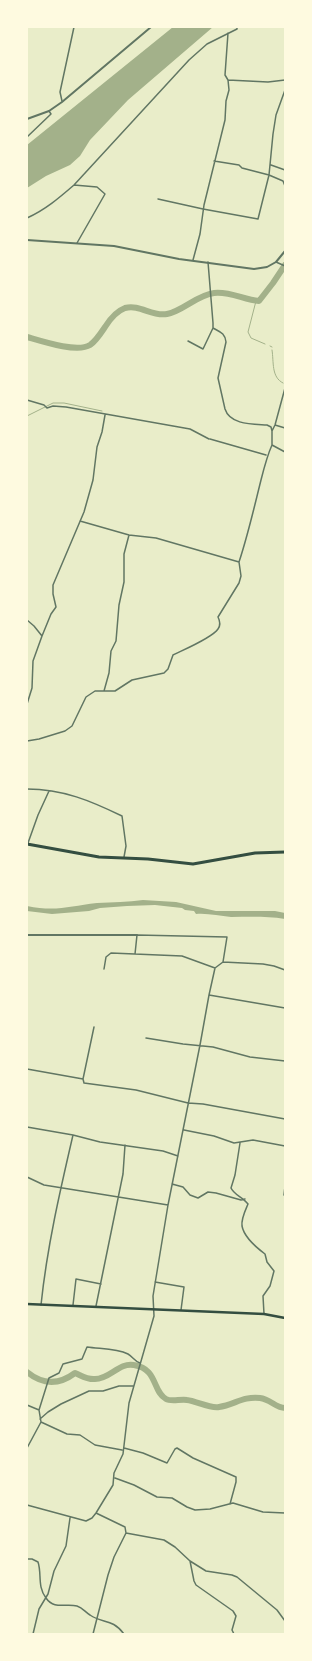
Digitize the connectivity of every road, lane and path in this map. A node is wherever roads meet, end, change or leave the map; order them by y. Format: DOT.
graph roads {
  1 [pos="74,27"];
  2 [pos="151,27"];
  3 [pos="237,27"];
  4 [pos="228,33"];
  5 [pos="228,80"];
  6 [pos="285,80"];
  7 [pos="285,90"];
  8 [pos="62,102"];
  9 [pos="49,111"];
  10 [pos="27,119"];
  11 [pos="27,137"];
  12 [pos="214,161"];
  13 [pos="271,166"];
  14 [pos="285,170"];
  15 [pos="269,175"];
  16 [pos="74,185"];
  17 [pos="285,186"];
  18 [pos="158,200"];
  19 [pos="203,209"];
  20 [pos="27,218"];
  21 [pos="27,240"];
  22 [pos="77,243"];
  23 [pos="285,251"];
  24 [pos="193,261"];
  25 [pos="208,262"];
  26 [pos="276,262"];
  27 [pos="285,266"];
  28 [pos="285,306"];
  29 [pos="285,325"];
  30 [pos="213,328"];
  31 [pos="188,341"];
  32 [pos="285,388"];
  33 [pos="27,400"];
  34 [pos="105,414"];
  35 [pos="276,425"];
  36 [pos="285,428"];
  37 [pos="272,431"];
  38 [pos="272,445"];
  39 [pos="285,452"];
  40 [pos="267,455"];
  41 [pos="80,521"];
  42 [pos="129,535"];
  43 [pos="239,562"];
  44 [pos="27,620"];
  45 [pos="42,636"];
  46 [pos="27,675"];
  47 [pos="31,676"];
  48 [pos="104,691"];
  49 [pos="27,704"];
  50 [pos="27,741"];
  51 [pos="27,789"];
  52 [pos="49,791"];
  53 [pos="27,844"];
  54 [pos="285,852"];
  55 [pos="124,858"];
  56 [pos="27,935"];
  57 [pos="136,935"];
  58 [pos="135,954"];
  59 [pos="223,962"];
  60 [pos="104,968"];
  61 [pos="215,968"];
  62 [pos="285,970"];
  63 [pos="208,995"];
  64 [pos="285,1008"];
  65 [pos="94,1027"];
  66 [pos="146,1038"];
  67 [pos="200,1045"];
  68 [pos="285,1061"];
  69 [pos="27,1069"];
  70 [pos="83,1079"];
  71 [pos="188,1103"];
  72 [pos="285,1119"];
  73 [pos="27,1128"];
  74 [pos="183,1130"];
  75 [pos="73,1135"];
  76 [pos="240,1143"];
  77 [pos="125,1145"];
  78 [pos="285,1146"];
  79 [pos="178,1156"];
  80 [pos="27,1177"];
  81 [pos="172,1184"];
  82 [pos="285,1186"];
  83 [pos="62,1188"];
  84 [pos="285,1195"];
  85 [pos="117,1197"];
  86 [pos="245,1199"];
  87 [pos="168,1205"];
  88 [pos="155,1282"];
  89 [pos="101,1284"];
  90 [pos="27,1304"];
  91 [pos="41,1305"];
  92 [pos="73,1306"];
  93 [pos="96,1307"];
  94 [pos="153,1309"];
  95 [pos="180,1311"];
  96 [pos="264,1314"];
  97 [pos="285,1318"];
  98 [pos="140,1364"];
  99 [pos="134,1386"];
  100 [pos="27,1406"];
  101 [pos="39,1410"];
  102 [pos="41,1421"];
  103 [pos="27,1448"];
  104 [pos="123,1449"];
  105 [pos="115,1478"];
  106 [pos="230,1504"];
  107 [pos="27,1505"];
  108 [pos="285,1512"];
  109 [pos="96,1513"];
  110 [pos="70,1518"];
  111 [pos="126,1533"];
  112 [pos="27,1559"];
  113 [pos="190,1561"];
  114 [pos="46,1599"];
  115 [pos="98,1618"];
  116 [pos="285,1621"];
  117 [pos="33,1634"];
  118 [pos="94,1634"];
  119 [pos="124,1634"];
  120 [pos="234,1634"];
  1 -- 8 [label="street"];
  2 -- 8 [label="street"];
  3 -- 4 [label="street"];
  4 -- 5 [label="street"];
  4 -- 16 [label="street"];
  5 -- 6 [label="street"];
  5 -- 12 [label="street"];
  7 -- 13 [label="street"];
  8 -- 9 [label="street"];
  9 -- 10 [label="street"];
  9 -- 11 [label="street"];
  12 -- 15 [label="street"];
  12 -- 19 [label="street"];
  13 -- 14 [label="street"];
  13 -- 15 [label="street"];
  15 -- 17 [label="street"];
  15 -- 19 [label="street"];
  16 -- 20 [label="street"];
  16 -- 22 [label="street"];
  18 -- 19 [label="street"];
  19 -- 24 [label="street"];
  21 -- 22 [label="street"];
  22 -- 24 [label="street"];
  23 -- 26 [label="street"];
  24 -- 25 [label="street"];
  25 -- 26 [label="street"];
  25 -- 30 [label="street"];
  26 -- 27 [label="street"];
  28 -- 29 [label="street"];
  30 -- 31 [label="street"];
  30 -- 37 [label="street"];
  32 -- 35 [label="street"];
  33 -- 34 [label="street"];
  34 -- 40 [label="street"];
  34 -- 41 [label="street"];
  35 -- 36 [label="street"];
  35 -- 37 [label="street"];
  37 -- 38 [label="street"];
  38 -- 39 [label="street"];
  38 -- 40 [label="street"];
  40 -- 43 [label="street"];
  41 -- 42 [label="street"];
  41 -- 45 [label="street"];
  42 -- 43 [label="street"];
  42 -- 48 [label="street"];
  43 -- 48 [label="street"];
  44 -- 45 [label="street"];
  45 -- 47 [label="street"];
  46 -- 47 [label="street"];
  47 -- 49 [label="street"];
  48 -- 50 [label="street"];
  51 -- 52 [label="street"];
  52 -- 53 [label="street"];
  52 -- 55 [label="street"];
  53 -- 55 [label="highway"];
  54 -- 55 [label="highway"];
  56 -- 57 [label="street"];
  57 -- 58 [label="street"];
  57 -- 59 [label="street"];
  58 -- 60 [label="street"];
  58 -- 61 [label="street"];
  59 -- 61 [label="street"];
  59 -- 62 [label="street"];
  61 -- 63 [label="street"];
  63 -- 64 [label="street"];
  63 -- 67 [label="street"];
  65 -- 70 [label="street"];
  66 -- 67 [label="street"];
  67 -- 68 [label="street"];
  67 -- 71 [label="street"];
  69 -- 70 [label="street"];
  70 -- 71 [label="street"];
  71 -- 72 [label="street"];
  71 -- 74 [label="street"];
  73 -- 75 [label="street"];
  74 -- 76 [label="street"];
  74 -- 79 [label="street"];
  75 -- 77 [label="street"];
  75 -- 83 [label="street"];
  76 -- 78 [label="street"];
  76 -- 86 [label="street"];
  77 -- 79 [label="street"];
  77 -- 85 [label="street"];
  79 -- 81 [label="street"];
  80 -- 83 [label="street"];
  81 -- 86 [label="street"];
  81 -- 87 [label="street"];
  82 -- 84 [label="street"];
  83 -- 85 [label="street"];
  83 -- 91 [label="street"];
  85 -- 87 [label="street"];
  85 -- 89 [label="street"];
  86 -- 96 [label="street"];
  87 -- 88 [label="street"];
  88 -- 94 [label="street"];
  88 -- 95 [label="street"];
  89 -- 92 [label="street"];
  89 -- 93 [label="street"];
  90 -- 91 [label="main road"];
  91 -- 92 [label="main road"];
  92 -- 93 [label="main road"];
  93 -- 94 [label="main road"];
  94 -- 95 [label="main road"];
  94 -- 98 [label="street"];
  95 -- 96 [label="main road"];
  96 -- 97 [label="main road"];
  98 -- 99 [label="street"];
  98 -- 101 [label="street"];
  99 -- 102 [label="street"];
  99 -- 104 [label="street"];
  100 -- 101 [label="street"];
  101 -- 102 [label="street"];
  102 -- 103 [label="street"];
  102 -- 104 [label="street"];
  104 -- 105 [label="street"];
  104 -- 106 [label="street"];
  105 -- 106 [label="street"];
  105 -- 109 [label="street"];
  106 -- 108 [label="street"];
  107 -- 110 [label="street"];
  109 -- 110 [label="street"];
  109 -- 111 [label="street"];
  110 -- 114 [label="street"];
  111 -- 113 [label="street"];
  111 -- 115 [label="street"];
  112 -- 114 [label="street"];
  113 -- 116 [label="street"];
  113 -- 120 [label="street"];
  114 -- 115 [label="street"];
  114 -- 117 [label="street"];
  115 -- 118 [label="street"];
  115 -- 119 [label="street"];
}
